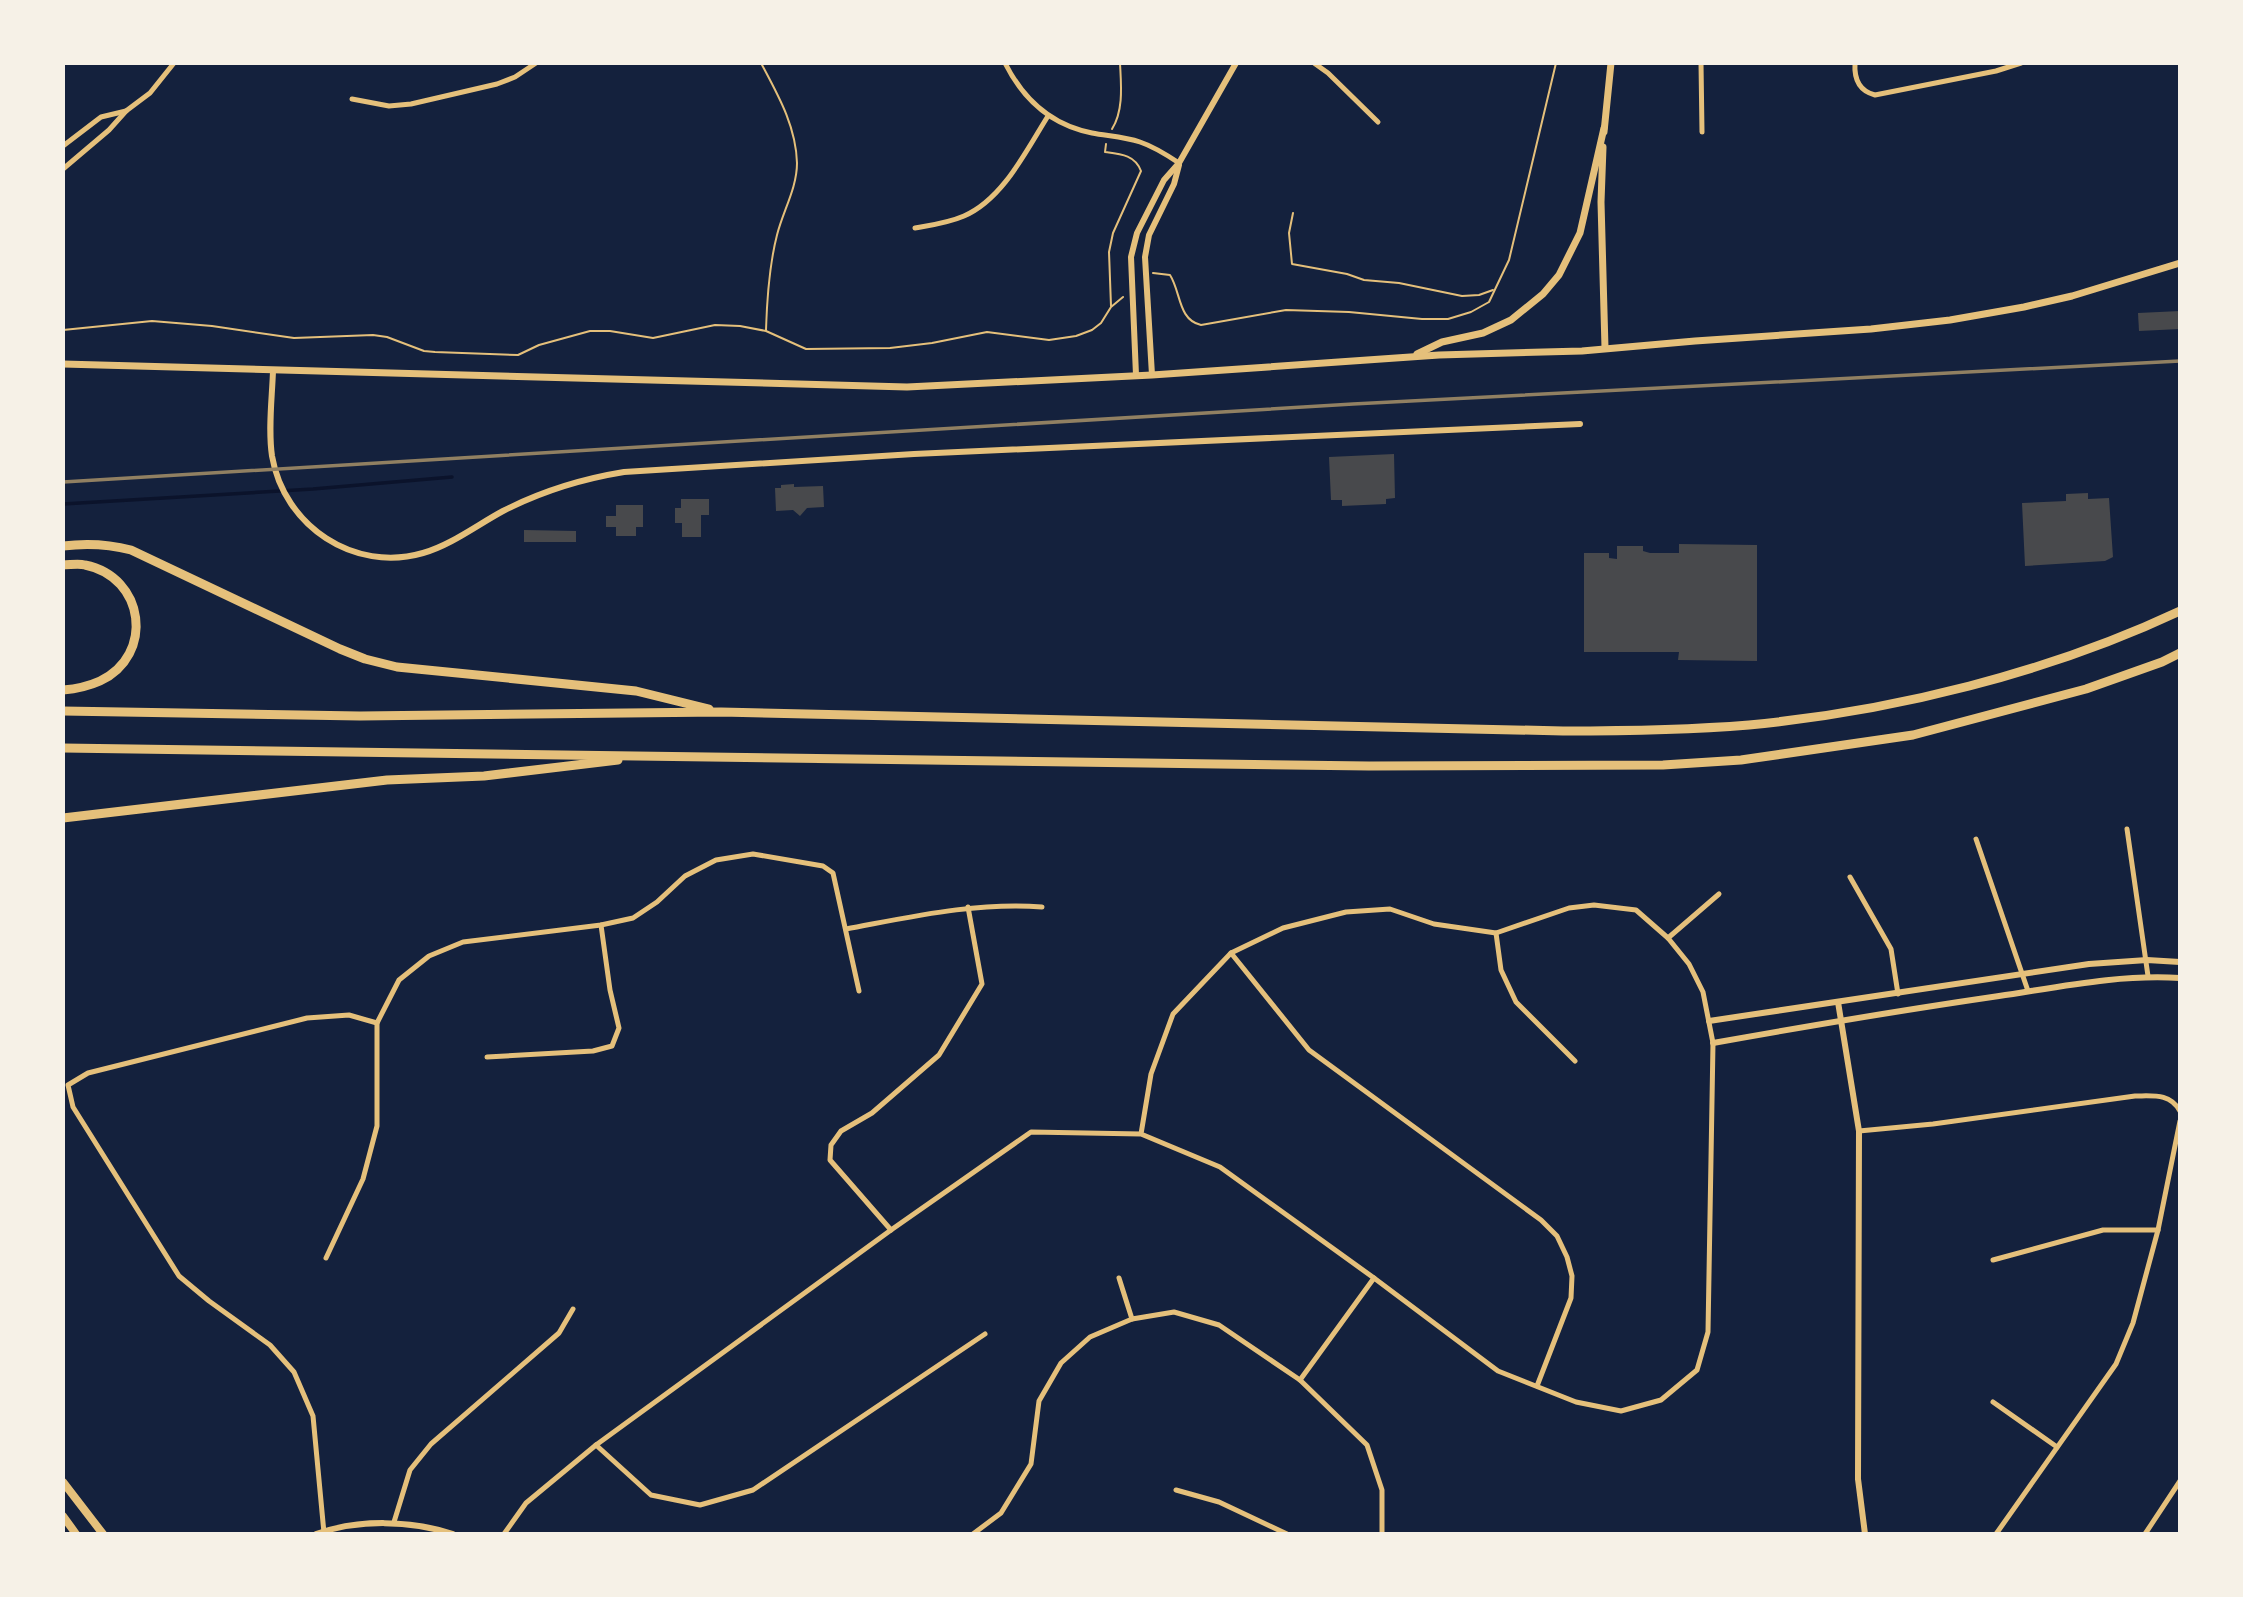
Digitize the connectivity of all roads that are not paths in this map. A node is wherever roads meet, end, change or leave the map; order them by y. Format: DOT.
graph roads {
  1 [pos="174,63"];
  2 [pos="536,63"];
  3 [pos="1005,63"];
  4 [pos="1236,63"];
  5 [pos="1314,63"];
  6 [pos="1611,63"];
  7 [pos="1702,63"];
  8 [pos="1855,63"];
  9 [pos="1994,63"];
  10 [pos="2021,63"];
  11 [pos="1996,71"];
  12 [pos="352,99"];
  13 [pos="125,111"];
  14 [pos="1048,116"];
  15 [pos="1378,122"];
  16 [pos="1604,128"];
  17 [pos="1702,132"];
  18 [pos="63,146"];
  19 [pos="1179,163"];
  20 [pos="63,169"];
  21 [pos="915,228"];
  22 [pos="2180,263"];
  23 [pos="1605,348"];
  24 [pos="1412,357"];
  25 [pos="63,364"];
  26 [pos="273,371"];
  27 [pos="1136,375"];
  28 [pos="1152,375"];
  29 [pos="1580,424"];
  30 [pos="63,546"];
  31 [pos="63,565"];
  32 [pos="2180,611"];
  33 [pos="2180,653"];
  34 [pos="63,691"];
  35 [pos="63,711"];
  36 [pos="721,712"];
  37 [pos="63,748"];
  38 [pos="653,755"];
  39 [pos="63,818"];
  40 [pos="2127,829"];
  41 [pos="1976,839"];
  42 [pos="1850,877"];
  43 [pos="1719,894"];
  44 [pos="1042,906"];
  45 [pos="968,907"];
  46 [pos="601,925"];
  47 [pos="846,929"];
  48 [pos="1496,933"];
  49 [pos="1668,938"];
  50 [pos="1231,953"];
  51 [pos="2147,960"];
  52 [pos="2180,962"];
  53 [pos="2021,974"];
  54 [pos="2148,976"];
  55 [pos="2180,978"];
  56 [pos="859,991"];
  57 [pos="2028,991"];
  58 [pos="1898,994"];
  59 [pos="1838,1002"];
  60 [pos="1841,1020"];
  61 [pos="1709,1021"];
  62 [pos="377,1023"];
  63 [pos="1713,1043"];
  64 [pos="487,1057"];
  65 [pos="1575,1061"];
  66 [pos="2180,1111"];
  67 [pos="2180,1121"];
  68 [pos="1859,1130"];
  69 [pos="1141,1134"];
  70 [pos="891,1230"];
  71 [pos="2158,1230"];
  72 [pos="326,1258"];
  73 [pos="1993,1260"];
  74 [pos="1119,1278"];
  75 [pos="1374,1278"];
  76 [pos="573,1308"];
  77 [pos="1132,1319"];
  78 [pos="985,1334"];
  79 [pos="1300,1380"];
  80 [pos="1537,1386"];
  81 [pos="1993,1402"];
  82 [pos="596,1445"];
  83 [pos="2057,1447"];
  84 [pos="2180,1481"];
  85 [pos="63,1482"];
  86 [pos="1175,1490"];
  87 [pos="63,1516"];
  88 [pos="394,1522"];
  89 [pos="324,1533"];
  90 [pos="76,1534"];
  91 [pos="103,1534"];
  92 [pos="316,1534"];
  93 [pos="453,1534"];
  94 [pos="504,1534"];
  95 [pos="973,1534"];
  96 [pos="1287,1534"];
  97 [pos="1382,1534"];
  98 [pos="1865,1534"];
  99 [pos="1996,1534"];
  100 [pos="2145,1534"];
  1 -- 13 [label="street"];
  2 -- 12 [label="street"];
  3 -- 14 [label="street"];
  4 -- 19 [label="street"];
  5 -- 15 [label="street"];
  6 -- 16 [label="main road"];
  7 -- 17 [label="street"];
  8 -- 11 [label="street"];
  9 -- 11 [label="street"];
  10 -- 11 [label="street"];
  13 -- 18 [label="street"];
  13 -- 20 [label="street"];
  14 -- 19 [label="street"];
  14 -- 21 [label="street"];
  16 -- 23 [label="main road"];
  16 -- 24 [label="main road"];
  19 -- 27 [label="street"];
  19 -- 28 [label="street"];
  22 -- 23 [label="main road"];
  23 -- 24 [label="main road"];
  24 -- 28 [label="main road"];
  25 -- 26 [label="main road"];
  26 -- 27 [label="main road"];
  26 -- 29 [label="street"];
  27 -- 28 [label="main road"];
  30 -- 36 [label="highway"];
  31 -- 34 [label="highway"];
  32 -- 36 [label="highway"];
  33 -- 38 [label="highway"];
  35 -- 36 [label="highway"];
  37 -- 38 [label="highway"];
  38 -- 39 [label="highway"];
  40 -- 51 [label="street"];
  41 -- 53 [label="street"];
  42 -- 58 [label="street"];
  43 -- 49 [label="street"];
  44 -- 45 [label="street"];
  45 -- 47 [label="street"];
  45 -- 70 [label="street"];
  46 -- 47 [label="street"];
  46 -- 62 [label="street"];
  46 -- 64 [label="street"];
  47 -- 56 [label="street"];
  48 -- 49 [label="street"];
  48 -- 50 [label="street"];
  48 -- 65 [label="street"];
  49 -- 61 [label="street"];
  50 -- 69 [label="street"];
  50 -- 80 [label="street"];
  51 -- 52 [label="street"];
  51 -- 53 [label="street"];
  51 -- 54 [label="street"];
  53 -- 57 [label="street"];
  53 -- 58 [label="street"];
  54 -- 55 [label="street"];
  54 -- 57 [label="street"];
  57 -- 60 [label="street"];
  58 -- 59 [label="street"];
  59 -- 60 [label="street"];
  59 -- 61 [label="street"];
  60 -- 63 [label="street"];
  60 -- 68 [label="street"];
  61 -- 63 [label="street"];
  62 -- 72 [label="street"];
  62 -- 89 [label="street"];
  63 -- 80 [label="street"];
  66 -- 68 [label="street"];
  67 -- 71 [label="street"];
  68 -- 98 [label="street"];
  69 -- 70 [label="street"];
  69 -- 75 [label="street"];
  70 -- 82 [label="street"];
  71 -- 73 [label="street"];
  71 -- 83 [label="street"];
  74 -- 77 [label="street"];
  75 -- 79 [label="street"];
  75 -- 80 [label="street"];
  76 -- 88 [label="street"];
  77 -- 79 [label="street"];
  77 -- 95 [label="street"];
  78 -- 82 [label="street"];
  79 -- 97 [label="street"];
  81 -- 83 [label="street"];
  82 -- 94 [label="street"];
  83 -- 99 [label="street"];
  84 -- 100 [label="street"];
  85 -- 91 [label="main road"];
  86 -- 96 [label="street"];
  87 -- 90 [label="main road"];
  88 -- 89 [label="street"];
  88 -- 93 [label="street"];
  89 -- 92 [label="street"];
}
